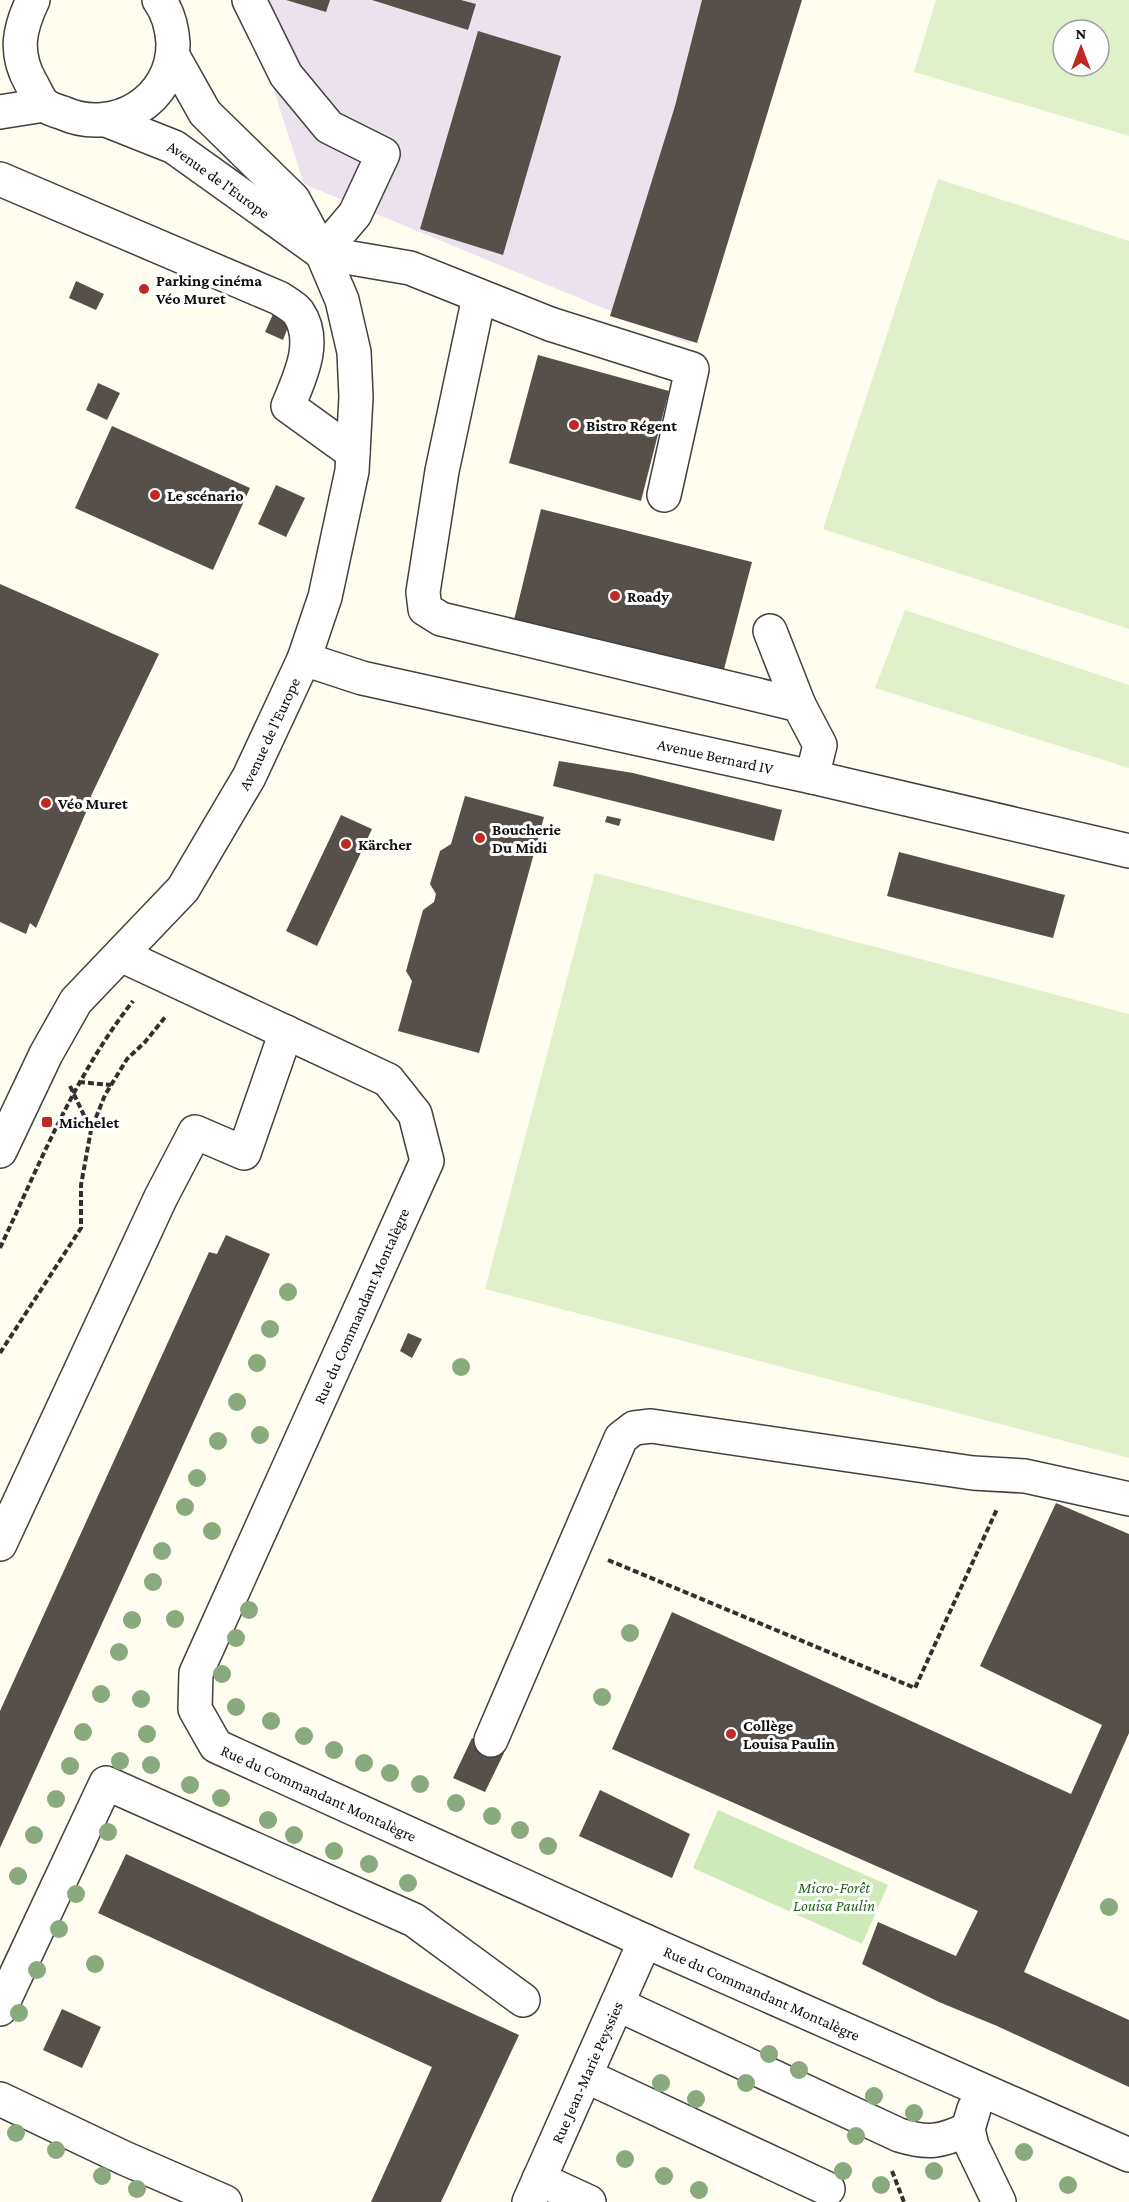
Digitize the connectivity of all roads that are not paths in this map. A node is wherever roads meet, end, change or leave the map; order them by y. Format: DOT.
graph roads {
  1 [pos="33,0"];
  2 [pos="159,0"];
  3 [pos="249,0"];
  4 [pos="10,52"];
  5 [pos="173,56"];
  6 [pos="44,105"];
  7 [pos="0,112"];
  8 [pos="106,120"];
  9 [pos="0,179"];
  10 [pos="322,253"];
  11 [pos="479,297"];
  12 [pos="352,453"];
  13 [pos="664,495"];
  14 [pos="770,631"];
  15 [pos="304,659"];
  16 [pos="799,705"];
  17 [pos="812,777"];
  18 [pos="1129,851"];
  19 [pos="121,955"];
  20 [pos="286,1032"];
  21 [pos="0,1151"];
  22 [pos="1129,1499"];
  23 [pos="0,1544"];
  24 [pos="491,1740"];
  25 [pos="645,1941"];
  26 [pos="523,2000"];
  27 [pos="617,2004"];
  28 [pos="0,2009"];
  29 [pos="585,2076"];
  30 [pos="980,2090"];
  31 [pos="0,2099"];
  32 [pos="968,2129"];
  33 [pos="1129,2155"];
  34 [pos="828,2189"];
  35 [pos="534,2190"];
  36 [pos="225,2202"];
  37 [pos="589,2202"];
  38 [pos="999,2202"];
  1 -- 4 [label="street"];
  2 -- 5 [label="street"];
  3 -- 10 [label="street"];
  4 -- 6 [label="street"];
  5 -- 8 [label="street"];
  5 -- 10 [label="street, Avenue de l'Europe"];
  6 -- 7 [label="street"];
  6 -- 8 [label="street"];
  8 -- 10 [label="street, Avenue de l'Europe"];
  9 -- 12 [label="street"];
  10 -- 11 [label="street"];
  10 -- 12 [label="street, Avenue de l'Europe"];
  11 -- 13 [label="street"];
  11 -- 16 [label="street"];
  12 -- 15 [label="street, Avenue de l'Europe"];
  14 -- 16 [label="street"];
  15 -- 17 [label="street, Avenue Bernard IV"];
  15 -- 19 [label="street, Avenue de l'Europe"];
  16 -- 17 [label="street"];
  17 -- 18 [label="street, Avenue Bernard IV"];
  19 -- 20 [label="street, Rue du Commandant Montalègre"];
  19 -- 21 [label="street, Avenue de l'Europe"];
  20 -- 23 [label="street"];
  20 -- 25 [label="street, Rue du Commandant Montalègre"];
  22 -- 24 [label="street"];
  25 -- 27 [label="street, Rue Jean-Marie Peyssies"];
  25 -- 30 [label="street, Rue du Commandant Montalègre"];
  26 -- 28 [label="street"];
  27 -- 29 [label="street, Rue Jean-Marie Peyssies"];
  27 -- 32 [label="street"];
  29 -- 34 [label="street"];
  29 -- 35 [label="street, Rue Jean-Marie Peyssies"];
  30 -- 32 [label="street"];
  30 -- 33 [label="street, Rue du Commandant Montalègre"];
  31 -- 36 [label="street"];
  32 -- 38 [label="street"];
  35 -- 37 [label="street"];
}
